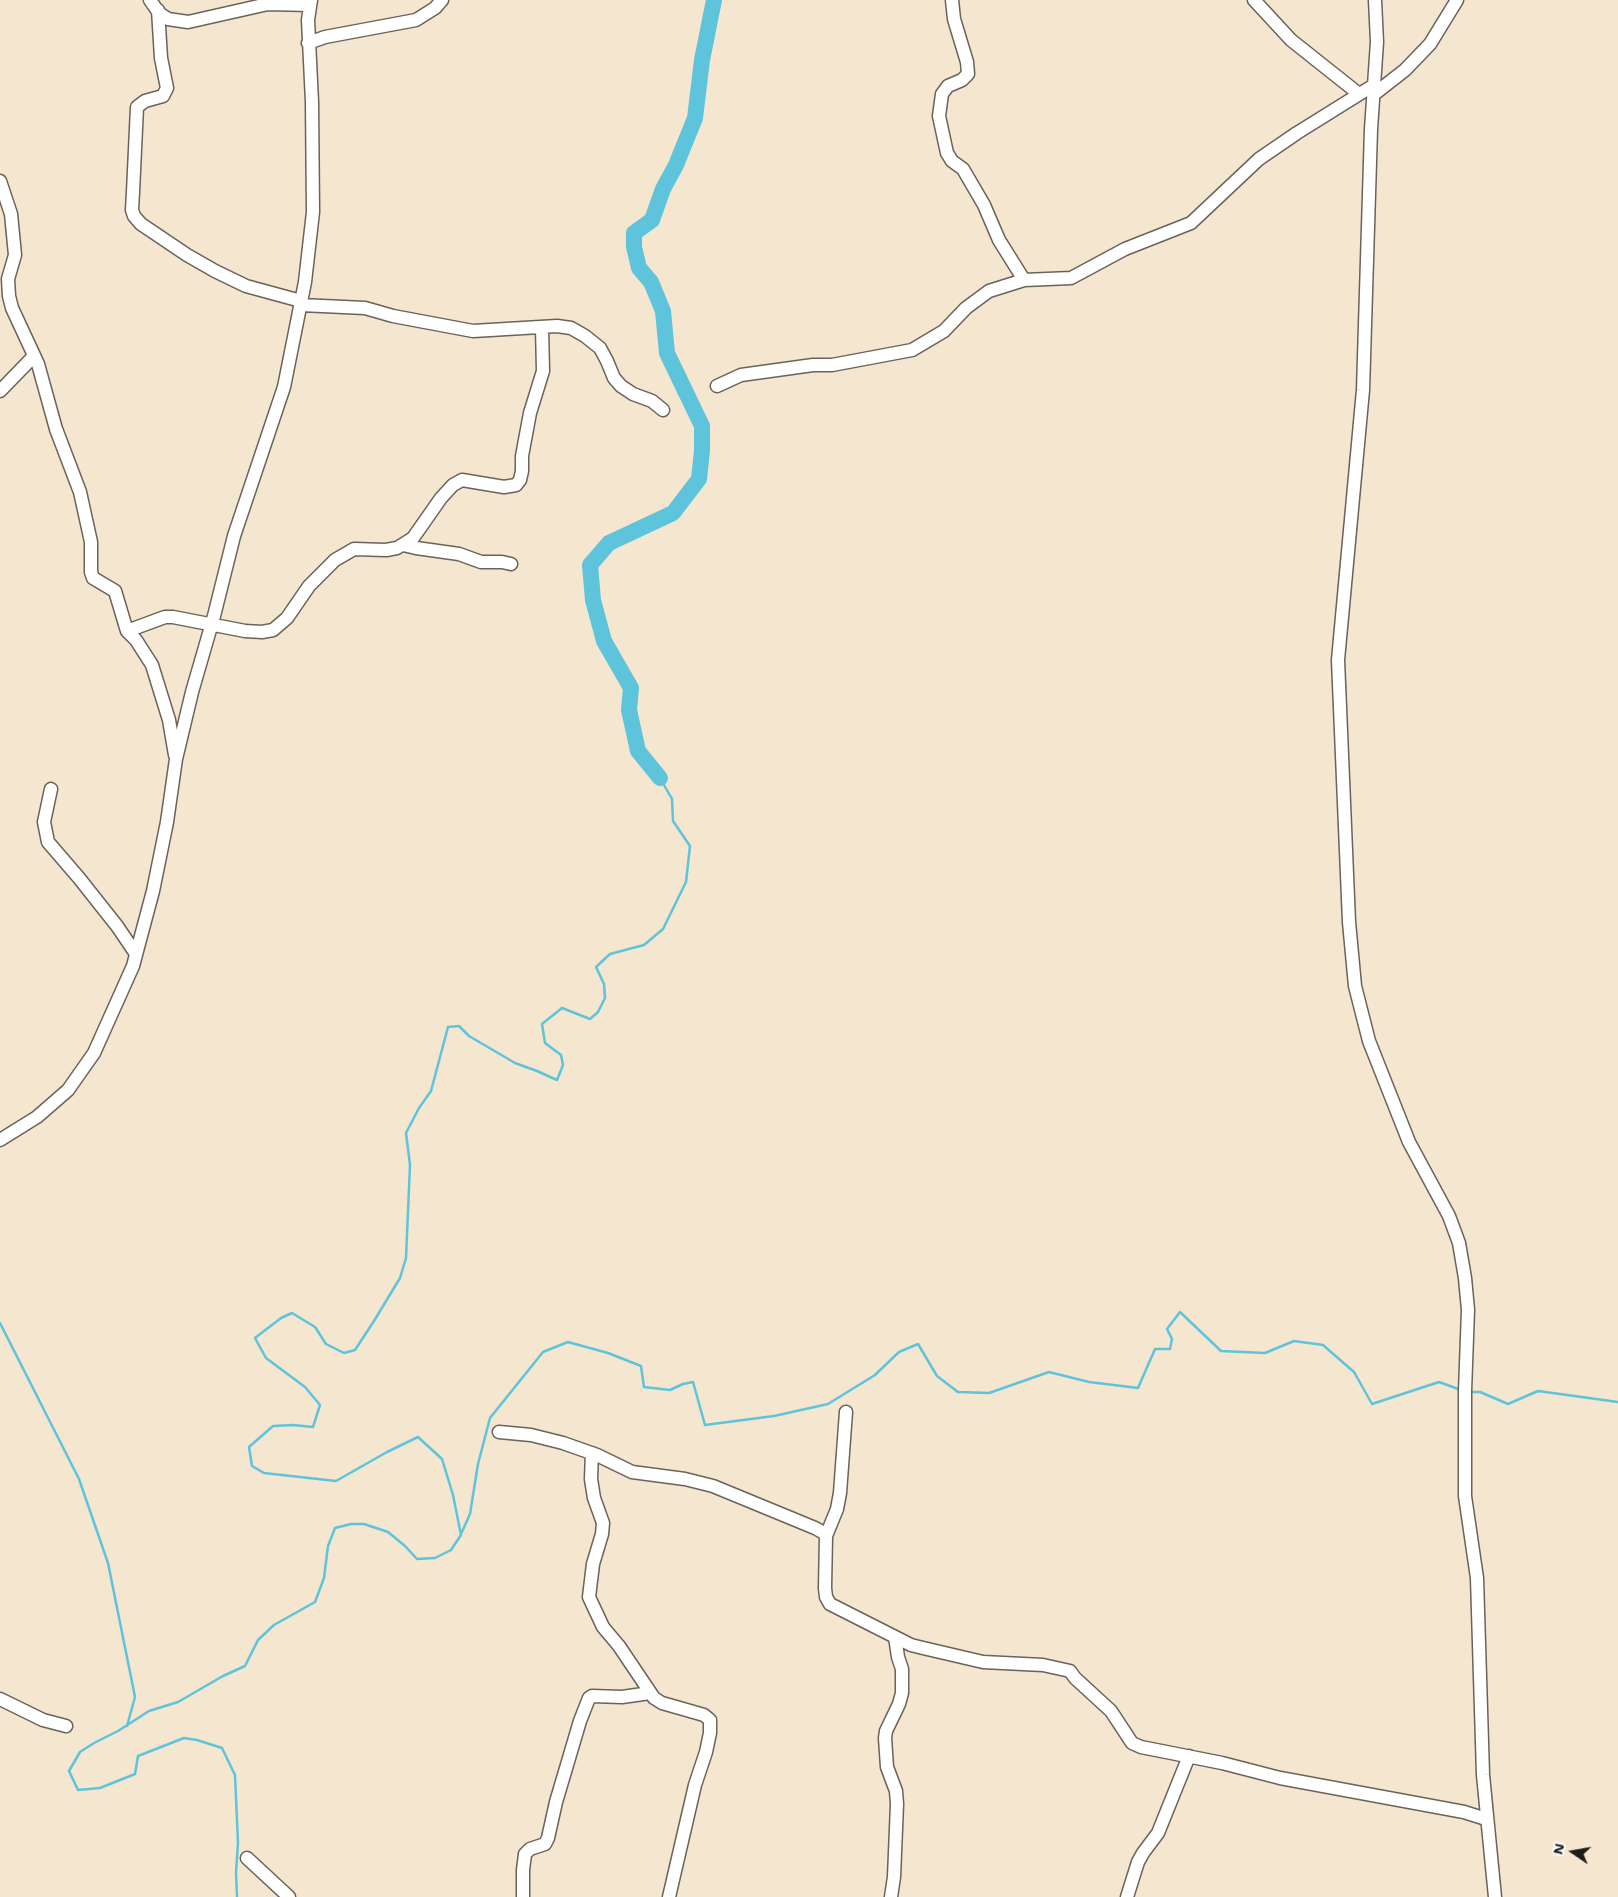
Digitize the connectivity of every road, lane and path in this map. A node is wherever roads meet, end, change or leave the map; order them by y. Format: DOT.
graph roads {
  1 [pos="442,0"];
  2 [pos="952,0"];
  3 [pos="1254,0"];
  4 [pos="1375,0"];
  5 [pos="1457,0"];
  6 [pos="310,3"];
  7 [pos="154,5"];
  8 [pos="308,43"];
  9 [pos="1374,90"];
  10 [pos="1359,94"];
  11 [pos="0,181"];
  12 [pos="1024,280"];
  13 [pos="301,303"];
  14 [pos="542,327"];
  15 [pos="34,356"];
  16 [pos="717,386"];
  17 [pos="0,391"];
  18 [pos="664,410"];
  19 [pos="404,545"];
  20 [pos="511,564"];
  21 [pos="212,626"];
  22 [pos="127,631"];
  23 [pos="176,759"];
  24 [pos="51,790"];
  25 [pos="136,954"];
  26 [pos="0,1140"];
  27 [pos="846,1412"];
  28 [pos="499,1432"];
  29 [pos="592,1453"];
  30 [pos="826,1536"];
  31 [pos="896,1637"];
  32 [pos="650,1693"];
  33 [pos="0,1699"];
  34 [pos="66,1726"];
  35 [pos="1189,1756"];
  36 [pos="1486,1819"];
  37 [pos="247,1858"];
  38 [pos="289,1897"];
  39 [pos="523,1897"];
  40 [pos="669,1897"];
  41 [pos="891,1897"];
  42 [pos="1127,1897"];
  43 [pos="1495,1897"];
  1 -- 8 [label="street"];
  2 -- 12 [label="street"];
  3 -- 10 [label="street"];
  4 -- 9 [label="street"];
  5 -- 9 [label="street"];
  6 -- 7 [label="street"];
  6 -- 8 [label="street"];
  7 -- 13 [label="street"];
  8 -- 13 [label="street"];
  9 -- 10 [label="street"];
  9 -- 36 [label="street"];
  10 -- 12 [label="street"];
  11 -- 15 [label="street"];
  12 -- 16 [label="street"];
  13 -- 14 [label="street"];
  13 -- 21 [label="street"];
  14 -- 18 [label="street"];
  14 -- 19 [label="street"];
  15 -- 17 [label="street"];
  15 -- 22 [label="street"];
  19 -- 20 [label="street"];
  19 -- 21 [label="street"];
  21 -- 22 [label="street"];
  21 -- 23 [label="street"];
  22 -- 23 [label="street"];
  23 -- 25 [label="street"];
  24 -- 25 [label="street"];
  25 -- 26 [label="street"];
  27 -- 30 [label="street"];
  28 -- 29 [label="street"];
  29 -- 30 [label="street"];
  29 -- 32 [label="street"];
  30 -- 31 [label="street"];
  31 -- 35 [label="street"];
  31 -- 41 [label="street"];
  32 -- 39 [label="street"];
  32 -- 40 [label="street"];
  33 -- 34 [label="street"];
  35 -- 36 [label="street"];
  35 -- 42 [label="street"];
  36 -- 43 [label="street"];
  37 -- 38 [label="street"];
}
